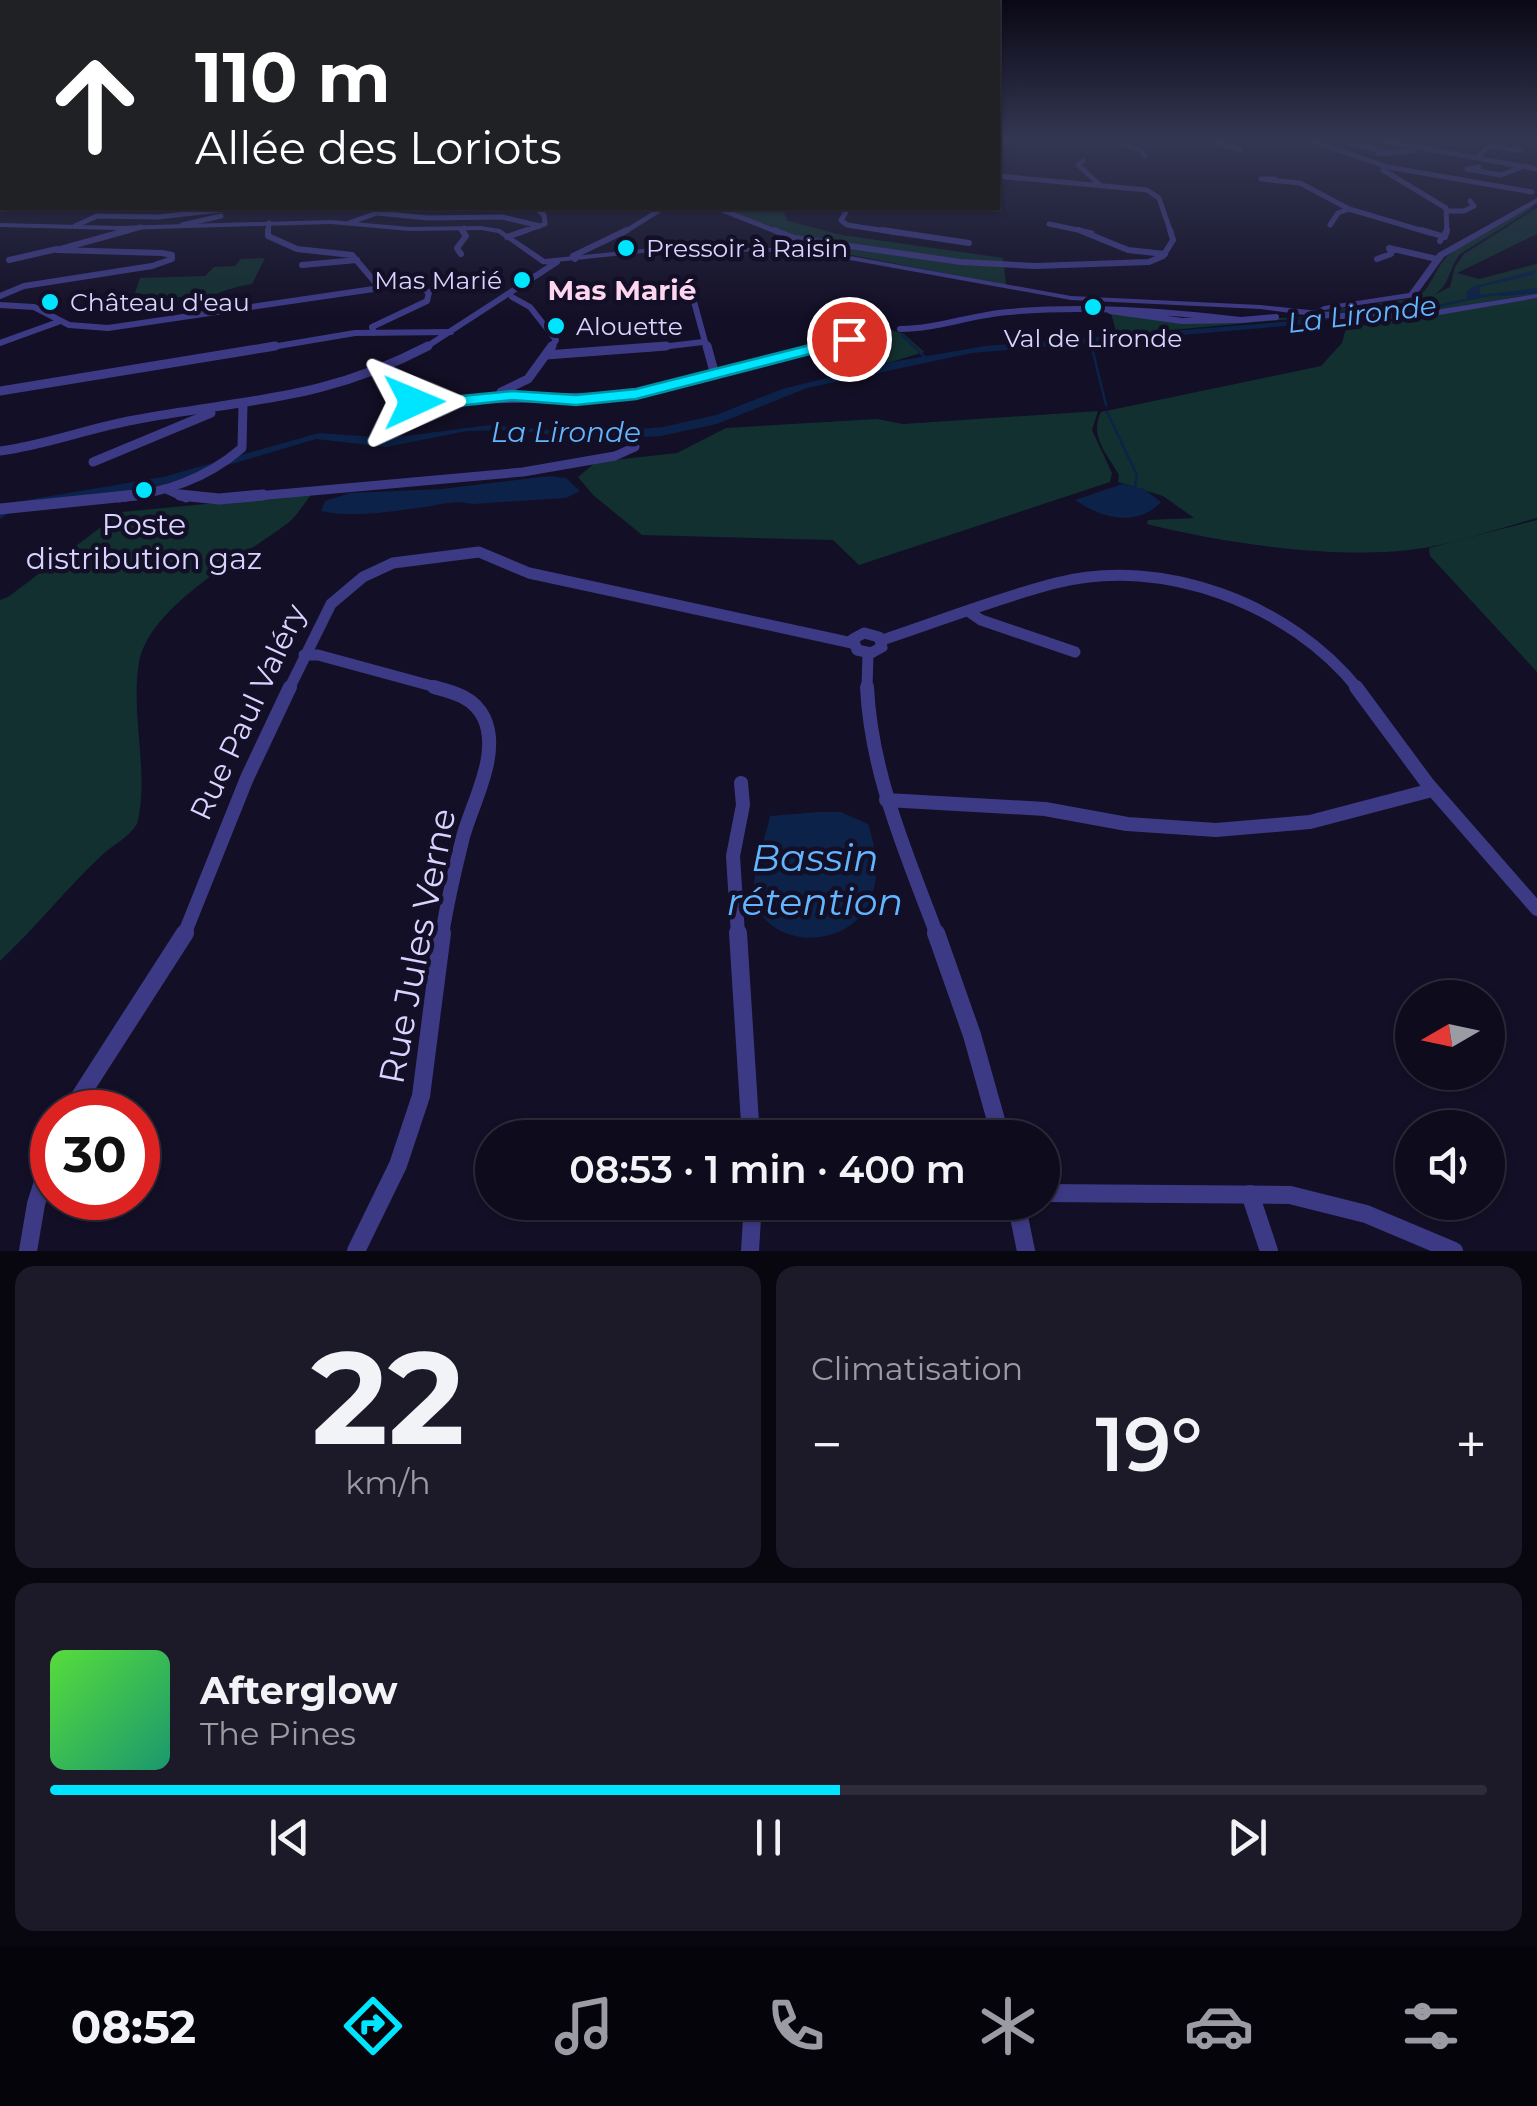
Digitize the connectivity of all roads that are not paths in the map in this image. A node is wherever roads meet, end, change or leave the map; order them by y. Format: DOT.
graph roads {
  1 [pos="1159,199"];
  2 [pos="1332,199"];
  3 [pos="1435,199"];
  4 [pos="1527,199"];
  5 [pos="1470,201"];
  6 [pos="1349,209"];
  7 [pos="108,210"];
  8 [pos="220,210"];
  9 [pos="234,210"];
  10 [pos="537,210"];
  11 [pos="660,210"];
  12 [pos="721,210"];
  13 [pos="744,210"];
  14 [pos="843,210"];
  15 [pos="1447,210"];
  16 [pos="734,215"];
  17 [pos="93,217"];
  18 [pos="648,218"];
  19 [pos="661,220"];
  20 [pos="349,223"];
  21 [pos="543,223"];
  22 [pos="1048,224"];
  23 [pos="0,225"];
  24 [pos="180,225"];
  25 [pos="1330,225"];
  26 [pos="77,226"];
  27 [pos="272,226"];
  28 [pos="135,228"];
  29 [pos="464,231"];
  30 [pos="507,236"];
  31 [pos="1442,239"];
  32 [pos="969,242"];
  33 [pos="802,245"];
  34 [pos="1456,246"];
  35 [pos="823,247"];
  36 [pos="57,249"];
  37 [pos="1446,252"];
  38 [pos="460,254"];
  39 [pos="1165,254"];
  40 [pos="11,256"];
  41 [pos="574,258"];
  42 [pos="1377,259"];
  43 [pos="356,260"];
  44 [pos="552,260"];
  45 [pos="1437,260"];
  46 [pos="302,265"];
  47 [pos="380,288"];
  48 [pos="522,290"];
  49 [pos="696,294"];
  50 [pos="0,296"];
  51 [pos="1537,296"];
  52 [pos="512,297"];
  53 [pos="0,305"];
  54 [pos="529,306"];
  55 [pos="1320,312"];
  56 [pos="1259,314"];
  57 [pos="58,322"];
  58 [pos="900,329"];
  59 [pos="373,330"];
  60 [pos="455,332"];
  61 [pos="423,334"];
  62 [pos="703,342"];
  63 [pos="0,343"];
  64 [pos="431,345"];
  65 [pos="828,345"];
  66 [pos="546,354"];
  67 [pos="715,374"];
  68 [pos="528,379"];
  69 [pos="0,391"];
  70 [pos="545,397"];
  71 [pos="480,399"];
  72 [pos="439,403"];
  73 [pos="243,404"];
  74 [pos="218,408"];
  75 [pos="635,446"];
  76 [pos="0,451"];
  77 [pos="93,462"];
  78 [pos="166,489"];
  79 [pos="0,509"];
  80 [pos="968,612"];
  81 [pos="882,640"];
  82 [pos="852,643"];
  83 [pos="1076,652"];
  84 [pos="868,653"];
  85 [pos="304,654"];
  86 [pos="741,783"];
  87 [pos="1432,790"];
  88 [pos="886,800"];
  89 [pos="1537,909"];
  90 [pos="83,1090"];
  91 [pos="750,1120"];
  92 [pos="996,1120"];
  93 [pos="1060,1193"];
  94 [pos="1250,1194"];
  95 [pos="33,1220"];
  96 [pos="752,1220"];
  97 [pos="1020,1220"];
  98 [pos="28,1251"];
  99 [pos="356,1251"];
  100 [pos="750,1251"];
  101 [pos="1026,1251"];
  102 [pos="1269,1251"];
  103 [pos="1454,1251"];
  1 -- 39 [label="street"];
  2 -- 6 [label="street"];
  3 -- 15 [label="street"];
  4 -- 34 [label="street"];
  5 -- 15 [label="street"];
  6 -- 25 [label="street"];
  6 -- 31 [label="street"];
  7 -- 17 [label="street"];
  8 -- 17 [label="street"];
  9 -- 24 [label="street"];
  10 -- 21 [label="street"];
  11 -- 18 [label="street"];
  12 -- 16 [label="street"];
  13 -- 16 [label="street"];
  14 -- 32 [label="street"];
  15 -- 31 [label="street"];
  16 -- 33 [label="street"];
  17 -- 26 [label="street"];
  18 -- 19 [label="street"];
  18 -- 41 [label="street"];
  20 -- 21 [label="street"];
  20 -- 27 [label="street"];
  20 -- 29 [label="street"];
  21 -- 30 [label="street"];
  22 -- 39 [label="street"];
  23 -- 26 [label="street"];
  24 -- 27 [label="street"];
  24 -- 28 [label="street"];
  26 -- 28 [label="street"];
  27 -- 43 [label="street"];
  28 -- 36 [label="street"];
  29 -- 30 [label="street"];
  29 -- 38 [label="street"];
  30 -- 44 [label="street"];
  31 -- 34 [label="street"];
  31 -- 37 [label="street"];
  33 -- 35 [label="street"];
  33 -- 41 [label="street"];
  34 -- 37 [label="street"];
  35 -- 39 [label="street"];
  35 -- 56 [label="street"];
  36 -- 40 [label="street"];
  36 -- 50 [label="street"];
  37 -- 45 [label="street"];
  41 -- 44 [label="street"];
  42 -- 45 [label="street"];
  43 -- 46 [label="street"];
  43 -- 47 [label="street"];
  44 -- 48 [label="street"];
  45 -- 55 [label="street"];
  47 -- 57 [label="street"];
  47 -- 59 [label="street"];
  48 -- 52 [label="street"];
  48 -- 54 [label="street"];
  49 -- 62 [label="street"];
  51 -- 55 [label="street"];
  52 -- 54 [label="street"];
  52 -- 60 [label="street"];
  53 -- 57 [label="street"];
  54 -- 66 [label="street"];
  55 -- 56 [label="street"];
  56 -- 58 [label="street"];
  57 -- 63 [label="street"];
  59 -- 61 [label="street"];
  59 -- 69 [label="street"];
  60 -- 61 [label="street"];
  60 -- 64 [label="street"];
  61 -- 64 [label="street"];
  62 -- 66 [label="street"];
  62 -- 67 [label="street"];
  64 -- 73 [label="street"];
  65 -- 67 [label="street"];
  66 -- 68 [label="street"];
  67 -- 70 [label="street"];
  68 -- 70 [label="street"];
  68 -- 71 [label="street"];
  70 -- 71 [label="street"];
  71 -- 72 [label="street"];
  73 -- 74 [label="street"];
  73 -- 78 [label="street"];
  74 -- 76 [label="street"];
  74 -- 77 [label="street"];
  75 -- 78 [label="street"];
  78 -- 79 [label="street"];
  80 -- 81 [label="street"];
  80 -- 83 [label="street"];
  80 -- 87 [label="street"];
  81 -- 82 [label="street"];
  81 -- 84 [label="street"];
  82 -- 84 [label="street"];
  82 -- 85 [label="street, Rue Paul Valéry"];
  84 -- 88 [label="street"];
  85 -- 90 [label="street, Rue Paul Valéry"];
  85 -- 99 [label="street, Rue Jules Verne"];
  86 -- 91 [label="street"];
  87 -- 88 [label="street"];
  87 -- 89 [label="street"];
  88 -- 92 [label="street"];
  93 -- 94 [label="street"];
  94 -- 102 [label="street"];
  94 -- 103 [label="street"];
  95 -- 98 [label="street"];
  96 -- 100 [label="street"];
  97 -- 101 [label="street"];
}
